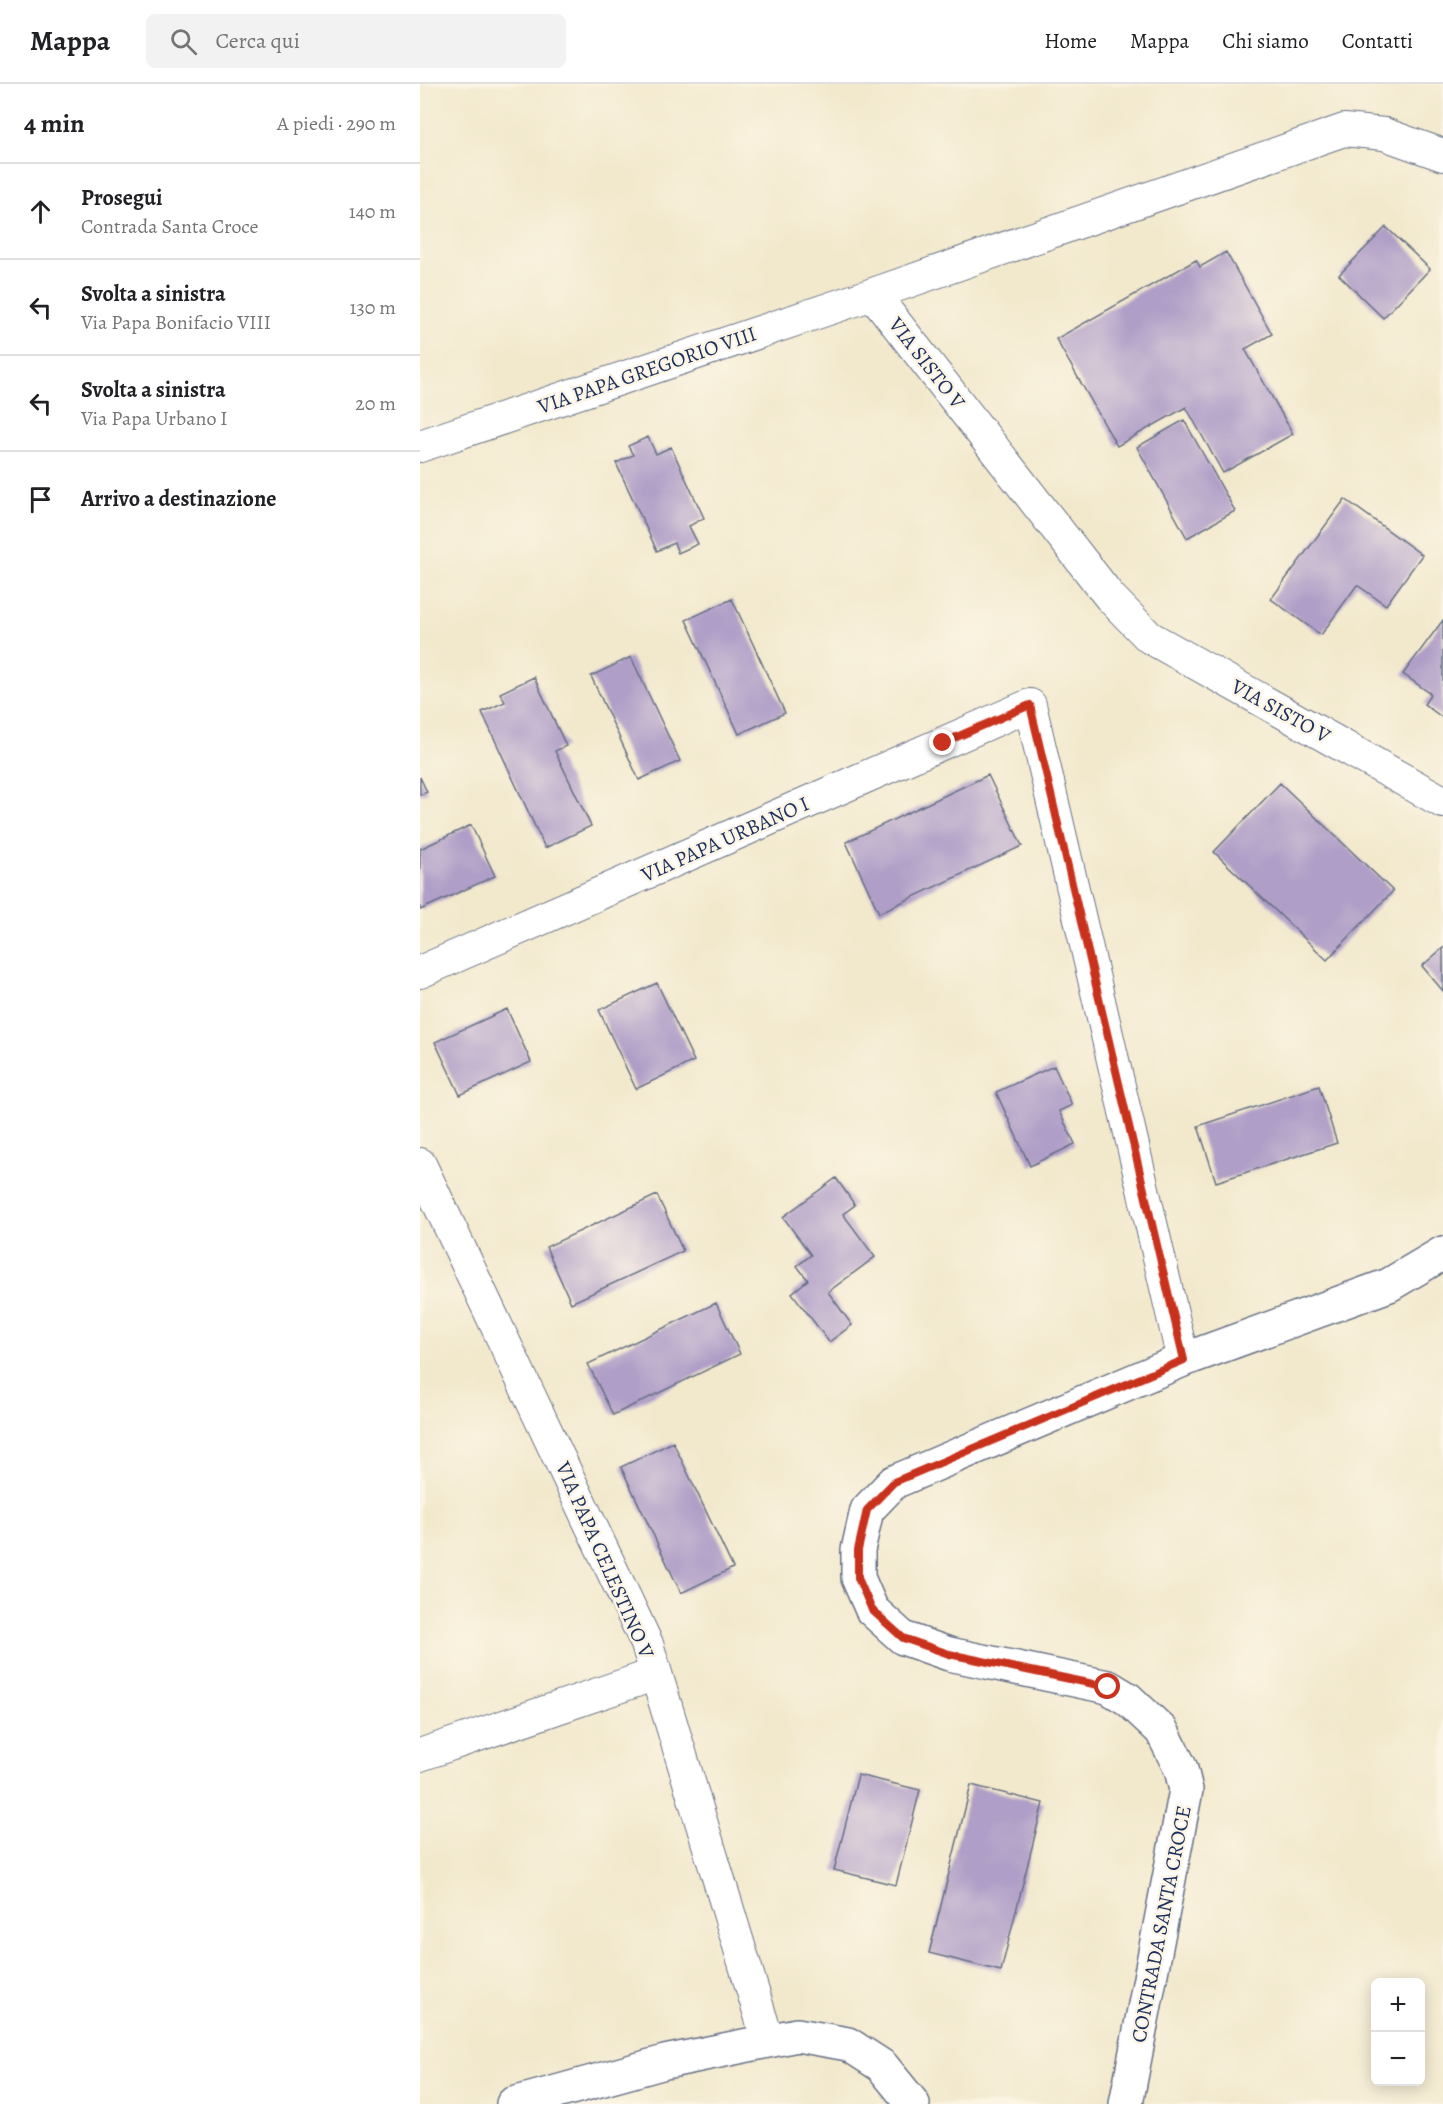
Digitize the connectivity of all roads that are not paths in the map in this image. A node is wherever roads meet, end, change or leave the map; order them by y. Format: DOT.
graph roads {
  1 [pos="1443,155"];
  2 [pos="873,294"];
  3 [pos="420,446"];
  4 [pos="1443,802"];
  5 [pos="420,972"];
  6 [pos="420,1164"];
  7 [pos="1443,1253"];
  8 [pos="1184,1360"];
  9 [pos="656,1674"];
  10 [pos="420,1755"];
  11 [pos="768,2041"];
  12 [pos="513,2104"];
  13 [pos="913,2104"];
  14 [pos="1126,2104"];
  1 -- 2 [label="street, VIA SISTO V"];
  2 -- 3 [label="street, VIA PAPA GREGORIO VIII"];
  2 -- 4 [label="street, VIA SISTO V"];
  5 -- 8 [label="street, VIA PAPA URBANO I"];
  6 -- 9 [label="street, VIA PAPA CELESTINO V"];
  7 -- 8 [label="street, CONTRADA SANTA CROCE"];
  8 -- 14 [label="street, CONTRADA SANTA CROCE"];
  9 -- 10 [label="street"];
  9 -- 11 [label="street, VIA PAPA CELESTINO V"];
  11 -- 12 [label="street"];
  11 -- 13 [label="street"];
}
